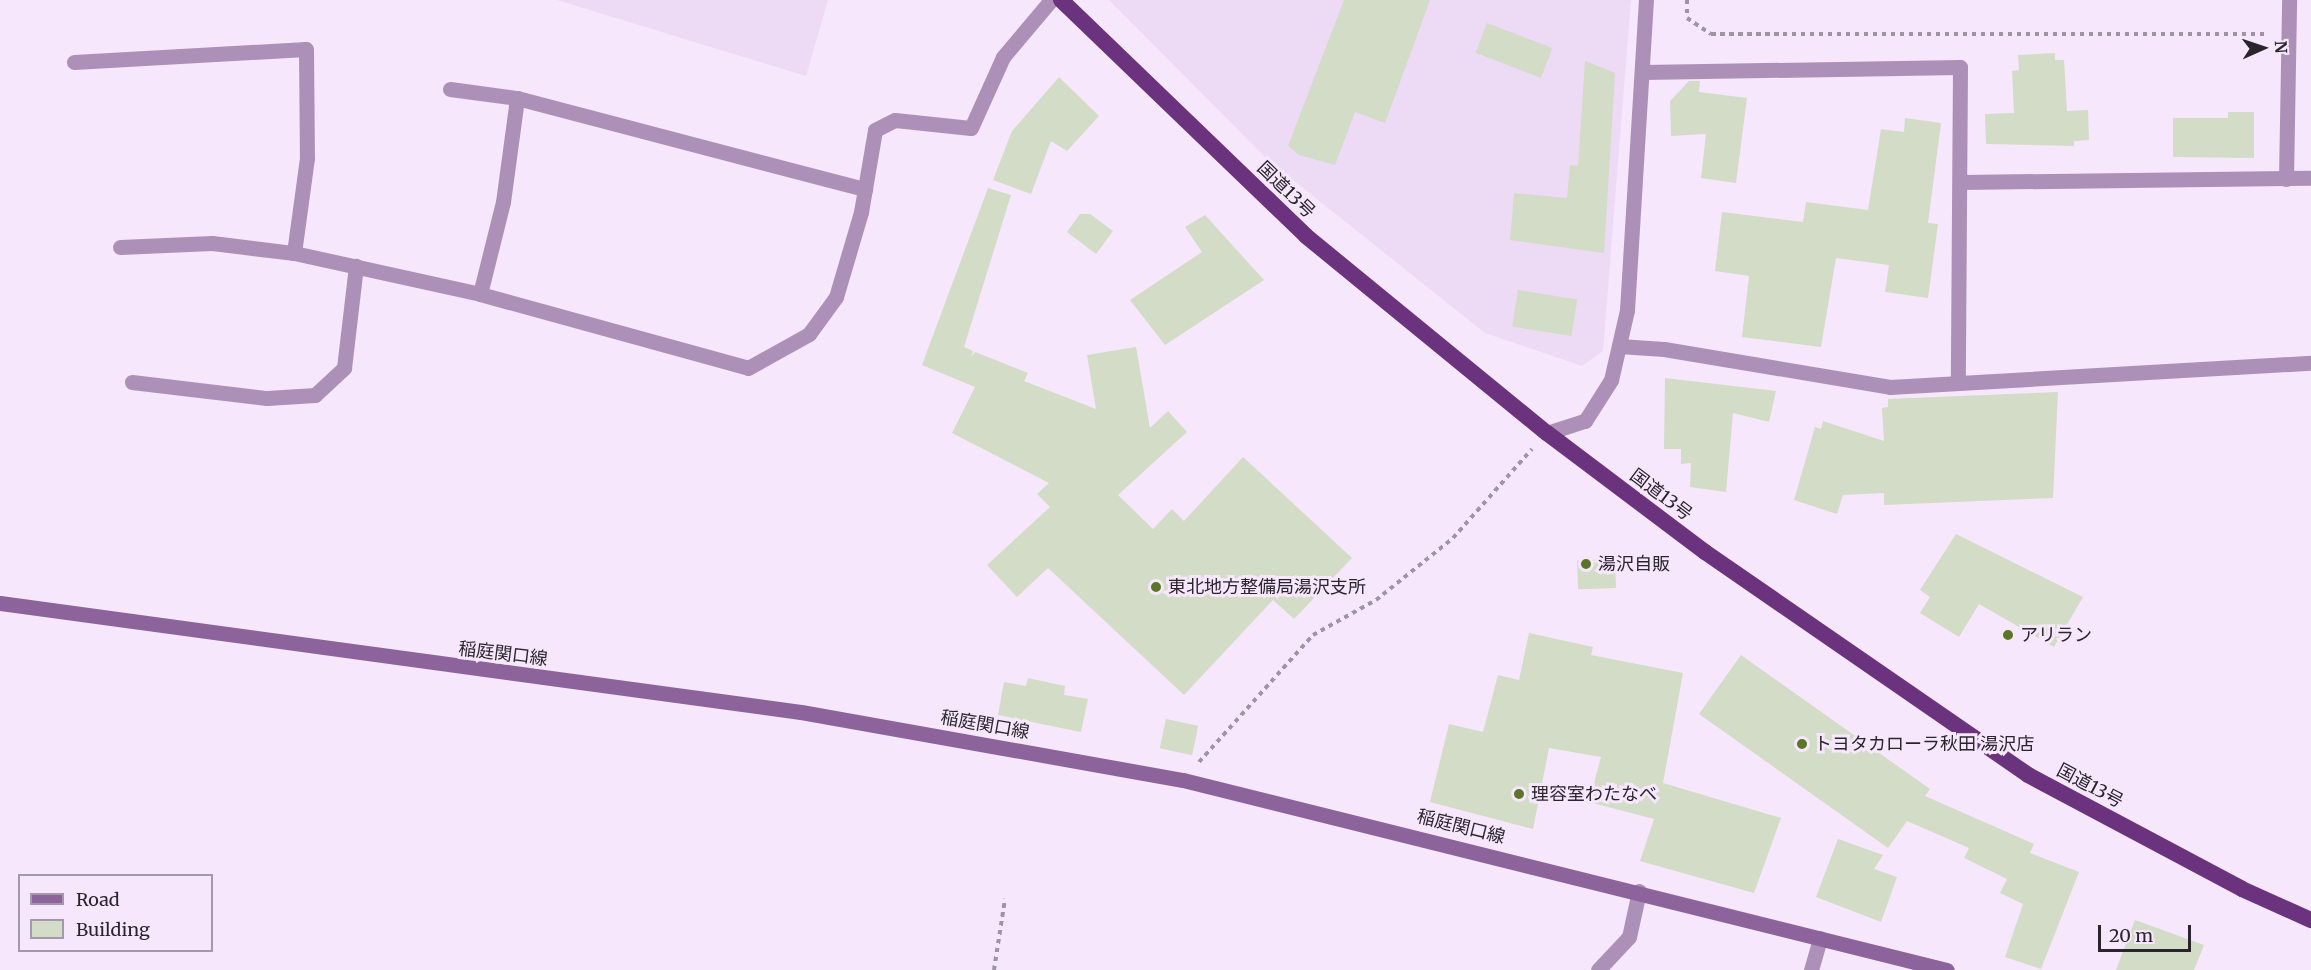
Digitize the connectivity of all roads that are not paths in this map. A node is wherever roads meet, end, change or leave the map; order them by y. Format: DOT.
graph roads {
  1 [pos="1051,0"];
  2 [pos="1061,0"];
  3 [pos="1646,0"];
  4 [pos="2289,0"];
  5 [pos="74,62"];
  6 [pos="1642,72"];
  7 [pos="450,89"];
  8 [pos="517,98"];
  9 [pos="2311,178"];
  10 [pos="2286,179"];
  11 [pos="1961,182"];
  12 [pos="865,189"];
  13 [pos="120,247"];
  14 [pos="294,253"];
  15 [pos="356,266"];
  16 [pos="480,294"];
  17 [pos="1619,346"];
  18 [pos="2311,363"];
  19 [pos="1958,380"];
  20 [pos="132,382"];
  21 [pos="1547,433"];
  22 [pos="0,603"];
  23 [pos="1639,891"];
  24 [pos="2311,920"];
  25 [pos="1820,938"];
  26 [pos="1598,970"];
  27 [pos="1811,970"];
  28 [pos="1947,970"];
  1 -- 12 [label="street"];
  2 -- 21 [label="highway, 国道13号"];
  3 -- 6 [label="street"];
  4 -- 10 [label="street"];
  5 -- 14 [label="street"];
  6 -- 11 [label="street"];
  6 -- 17 [label="street"];
  7 -- 8 [label="street"];
  8 -- 12 [label="street"];
  8 -- 16 [label="street"];
  9 -- 10 [label="street"];
  10 -- 11 [label="street"];
  11 -- 19 [label="street"];
  12 -- 16 [label="street"];
  13 -- 14 [label="street"];
  14 -- 15 [label="street"];
  15 -- 16 [label="street"];
  15 -- 20 [label="street"];
  17 -- 19 [label="street"];
  17 -- 21 [label="street"];
  18 -- 19 [label="street"];
  21 -- 24 [label="highway, 国道13号"];
  22 -- 23 [label="main road, 稲庭関口線"];
  23 -- 25 [label="main road, 稲庭関口線"];
  23 -- 26 [label="street"];
  25 -- 27 [label="street"];
  25 -- 28 [label="main road, 稲庭関口線"];
}
